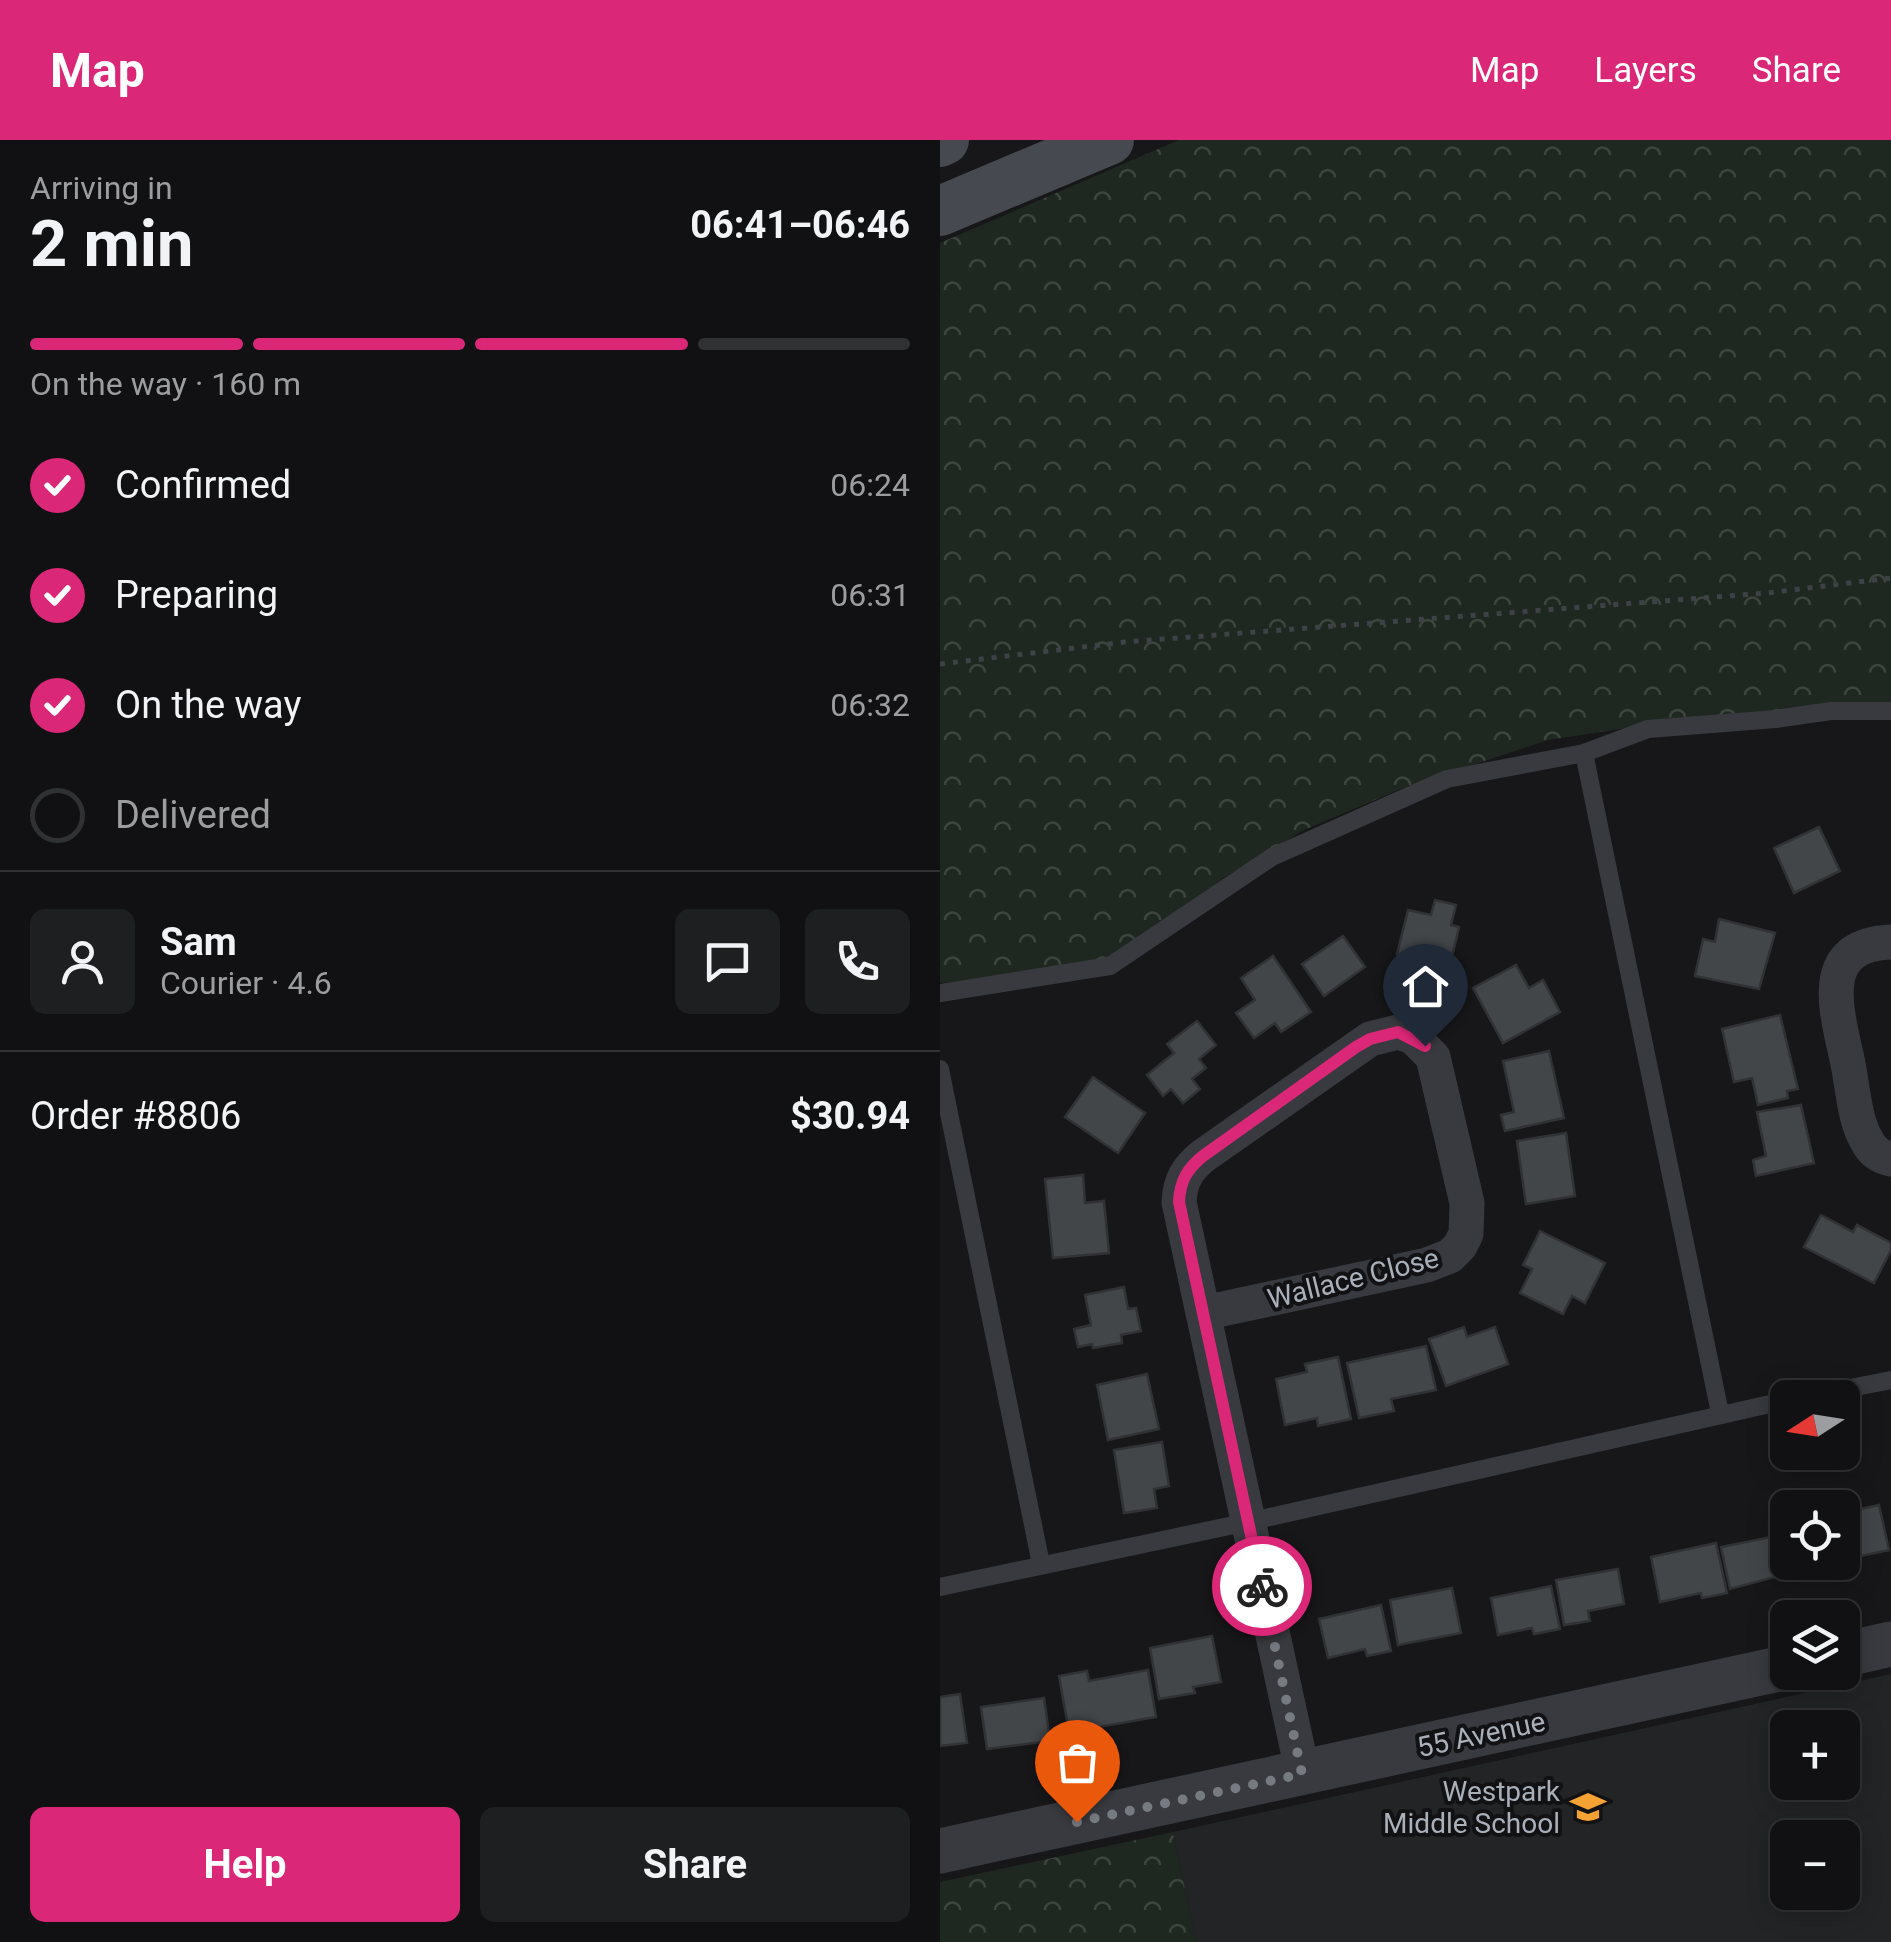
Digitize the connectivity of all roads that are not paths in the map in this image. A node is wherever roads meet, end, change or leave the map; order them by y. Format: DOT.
graph roads {
  1 [pos="1109,140"];
  2 [pos="940,212"];
  3 [pos="1891,711"];
  4 [pos="1584,753"];
  5 [pos="1891,942"];
  6 [pos="940,993"];
  7 [pos="940,1069"];
  8 [pos="1891,1159"];
  9 [pos="1204,1314"];
  10 [pos="1891,1380"];
  11 [pos="1860,1386"];
  12 [pos="1770,1403"];
  13 [pos="1720,1412"];
  14 [pos="1248,1522"];
  15 [pos="1040,1564"];
  16 [pos="940,1587"];
  17 [pos="1891,1644"];
  18 [pos="1860,1650"];
  19 [pos="1770,1670"];
  20 [pos="1302,1774"];
  21 [pos="940,1851"];
  1 -- 2 [label="main road"];
  3 -- 4 [label="lane"];
  4 -- 6 [label="lane"];
  4 -- 13 [label="lane"];
  5 -- 8 [label="street"];
  7 -- 15 [label="lane"];
  9 -- 9 [label="street, Wallace Close"];
  9 -- 14 [label="street, Wallace Close"];
  10 -- 11 [label="lane"];
  12 -- 13 [label="lane"];
  13 -- 14 [label="lane"];
  14 -- 15 [label="lane"];
  14 -- 20 [label="street, Wallace Close"];
  15 -- 16 [label="lane"];
  17 -- 18 [label="street"];
  19 -- 20 [label="street, 55 Avenue"];
  20 -- 21 [label="street, 55 Avenue"];
}
